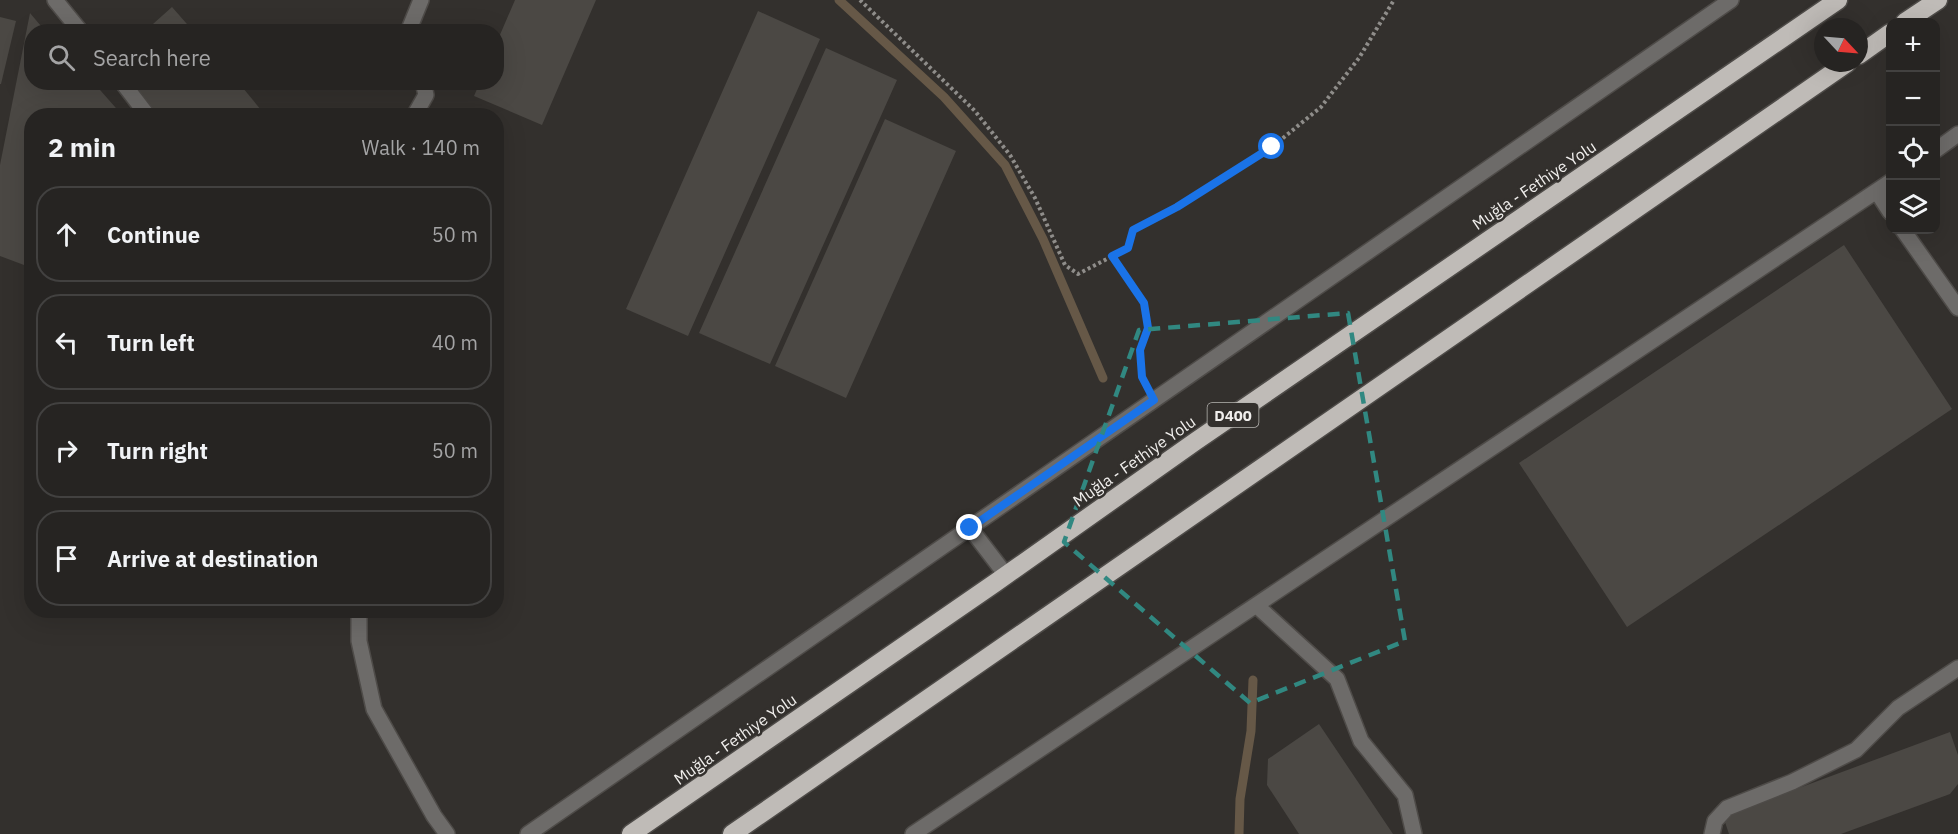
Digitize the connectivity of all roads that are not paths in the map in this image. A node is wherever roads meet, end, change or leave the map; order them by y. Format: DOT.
graph roads {
  1 [pos="55,0"];
  2 [pos="422,0"];
  3 [pos="1731,0"];
  4 [pos="1838,0"];
  5 [pos="1938,0"];
  6 [pos="1911,18"];
  7 [pos="74,24"];
  8 [pos="412,24"];
  9 [pos="1886,36"];
  10 [pos="1868,48"];
  11 [pos="1834,72"];
  12 [pos="128,90"];
  13 [pos="425,90"];
  14 [pos="142,108"];
  15 [pos="418,108"];
  16 [pos="1958,134"];
  17 [pos="1940,147"];
  18 [pos="1886,186"];
  19 [pos="1877,192"];
  20 [pos="1886,206"];
  21 [pos="1906,234"];
  22 [pos="1958,308"];
  23 [pos="970,528"];
  24 [pos="1006,575"];
  25 [pos="1256,605"];
  26 [pos="359,618"];
  27 [pos="1958,668"];
  28 [pos="447,834"];
  29 [pos="528,834"];
  30 [pos="631,834"];
  31 [pos="732,834"];
  32 [pos="914,834"];
  33 [pos="1414,834"];
  34 [pos="1712,834"];
  1 -- 7 [label="street"];
  2 -- 8 [label="street"];
  3 -- 23 [label="street"];
  4 -- 24 [label="highway, Muğla - Fethiye Yolu / D400"];
  5 -- 6 [label="highway"];
  9 -- 10 [label="highway"];
  11 -- 31 [label="highway"];
  12 -- 14 [label="street"];
  13 -- 15 [label="street"];
  16 -- 17 [label="street"];
  18 -- 19 [label="street"];
  19 -- 20 [label="street"];
  19 -- 25 [label="street"];
  21 -- 22 [label="street"];
  23 -- 24 [label="street"];
  23 -- 29 [label="street"];
  24 -- 30 [label="highway, Muğla - Fethiye Yolu / D400"];
  25 -- 32 [label="street"];
  25 -- 33 [label="street"];
  26 -- 28 [label="street"];
  27 -- 34 [label="street"];
}
